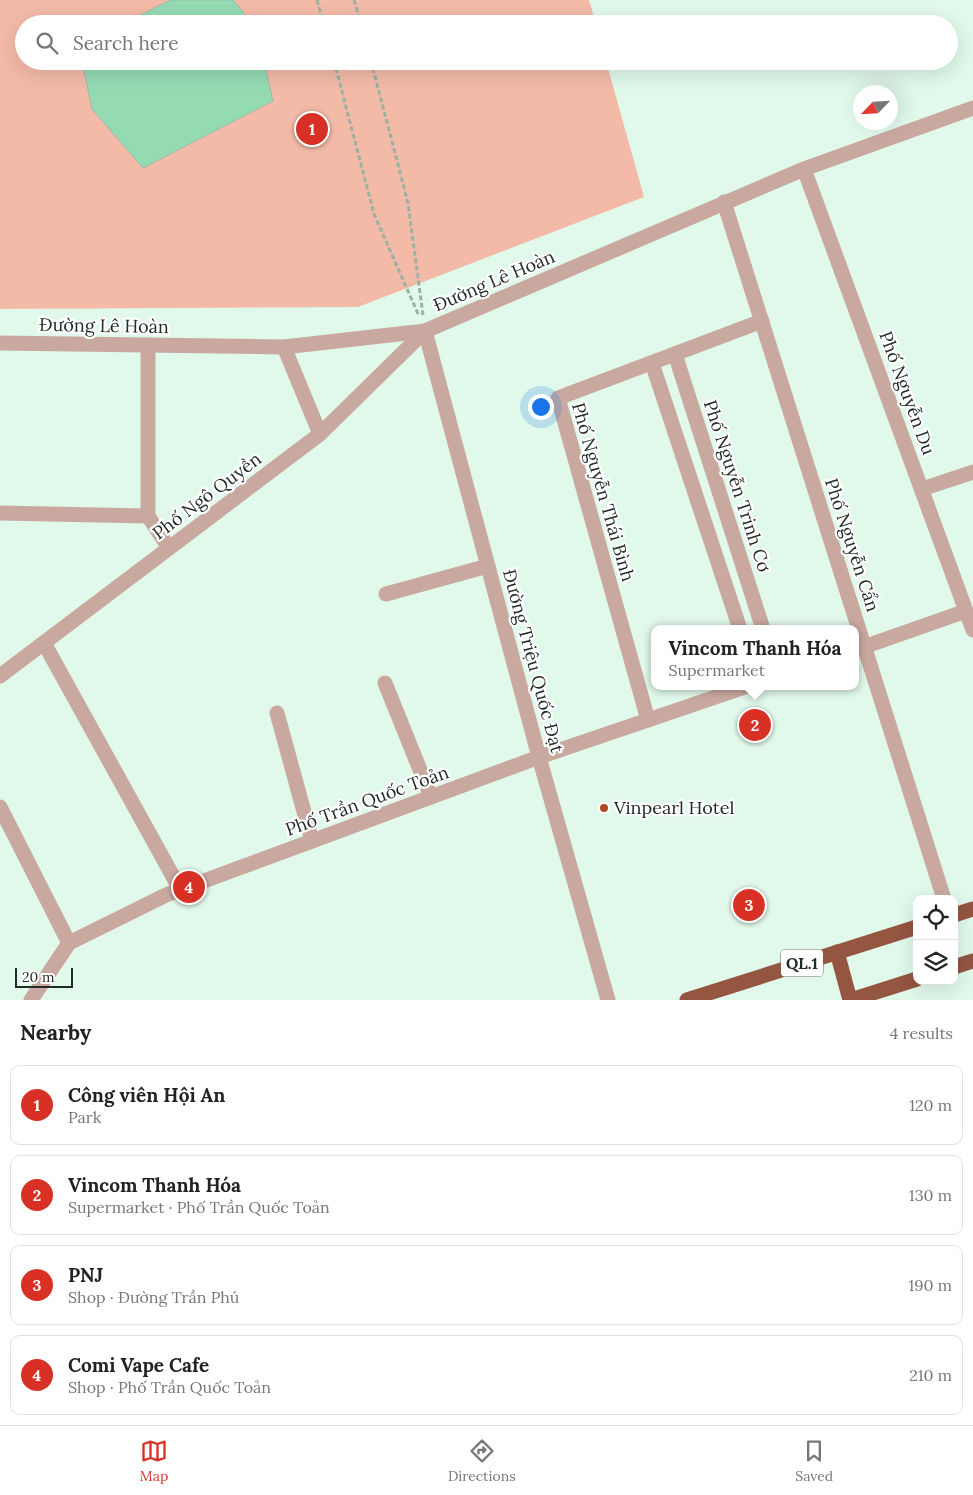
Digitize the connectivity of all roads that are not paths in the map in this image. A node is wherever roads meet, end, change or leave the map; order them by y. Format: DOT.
graph roads {
  1 [pos="973,108"];
  2 [pos="804,169"];
  3 [pos="724,202"];
  4 [pos="762,321"];
  5 [pos="425,331"];
  6 [pos="0,343"];
  7 [pos="148,345"];
  8 [pos="284,347"];
  9 [pos="675,354"];
  10 [pos="652,363"];
  11 [pos="320,434"];
  12 [pos="973,472"];
  13 [pos="922,489"];
  14 [pos="0,513"];
  15 [pos="148,516"];
  16 [pos="169,548"];
  17 [pos="488,566"];
  18 [pos="386,594"];
  19 [pos="966,611"];
  20 [pos="739,625"];
  21 [pos="762,625"];
  22 [pos="853,625"];
  23 [pos="973,630"];
  24 [pos="44,643"];
  25 [pos="860,648"];
  26 [pos="0,676"];
  27 [pos="385,683"];
  28 [pos="736,690"];
  29 [pos="277,713"];
  30 [pos="648,720"];
  31 [pos="539,757"];
  32 [pos="431,797"];
  33 [pos="0,807"];
  34 [pos="312,841"];
  35 [pos="180,889"];
  36 [pos="943,895"];
  37 [pos="973,909"];
  38 [pos="958,914"];
  39 [pos="913,928"];
  40 [pos="69,943"];
  41 [pos="837,952"];
  42 [pos="973,961"];
  43 [pos="958,966"];
  44 [pos="913,980"];
  45 [pos="31,1000"];
  46 [pos="608,1000"];
  47 [pos="687,1000"];
  48 [pos="850,1000"];
  1 -- 2 [label="street, Đường Lê Hoàn"];
  2 -- 3 [label="street, Đường Lê Hoàn"];
  2 -- 13 [label="street, Phố Nguyễn Du"];
  3 -- 4 [label="street, Phố Nguyễn Cẩn"];
  3 -- 5 [label="street, Đường Lê Hoàn"];
  4 -- 9 [label="street, Phố Nguyễn Thái Bình"];
  4 -- 22 [label="street, Phố Nguyễn Cẩn"];
  5 -- 8 [label="street, Đường Lê Hoàn"];
  5 -- 11 [label="street, Phố Ngô Quyền"];
  5 -- 17 [label="street, Đường Triệu Quốc Đạt"];
  6 -- 7 [label="street, Đường Lê Hoàn"];
  7 -- 8 [label="street, Đường Lê Hoàn"];
  7 -- 15 [label="street"];
  8 -- 11 [label="street"];
  9 -- 10 [label="street, Phố Nguyễn Thái Bình"];
  9 -- 21 [label="street, Phố Nguyễn Trinh Cơ"];
  10 -- 20 [label="street"];
  10 -- 30 [label="street, Phố Nguyễn Thái Bình"];
  11 -- 16 [label="street, Phố Ngô Quyền"];
  12 -- 13 [label="street"];
  13 -- 19 [label="street, Phố Nguyễn Du"];
  14 -- 15 [label="street"];
  15 -- 16 [label="street"];
  16 -- 24 [label="street, Phố Ngô Quyền"];
  17 -- 18 [label="street"];
  17 -- 31 [label="street, Đường Triệu Quốc Đạt"];
  19 -- 23 [label="street, Phố Nguyễn Du"];
  19 -- 25 [label="street"];
  24 -- 26 [label="street, Phố Ngô Quyền"];
  24 -- 35 [label="street"];
  25 -- 36 [label="street, Phố Nguyễn Cẩn"];
  27 -- 32 [label="street"];
  28 -- 30 [label="street, Phố Trần Quốc Toản"];
  29 -- 34 [label="street"];
  30 -- 31 [label="street, Phố Trần Quốc Toản"];
  31 -- 32 [label="street, Phố Trần Quốc Toản"];
  31 -- 46 [label="street, Đường Triệu Quốc Đạt"];
  32 -- 34 [label="street, Phố Trần Quốc Toản"];
  33 -- 40 [label="street"];
  34 -- 35 [label="street, Phố Trần Quốc Toản"];
  35 -- 40 [label="street, Phố Trần Quốc Toản"];
  37 -- 38 [label="highway"];
  39 -- 41 [label="highway, QL.1"];
  40 -- 45 [label="street, Phố Trần Quốc Toản"];
  41 -- 47 [label="highway, QL.1"];
  41 -- 48 [label="highway"];
  42 -- 43 [label="highway"];
  44 -- 48 [label="highway"];
}
